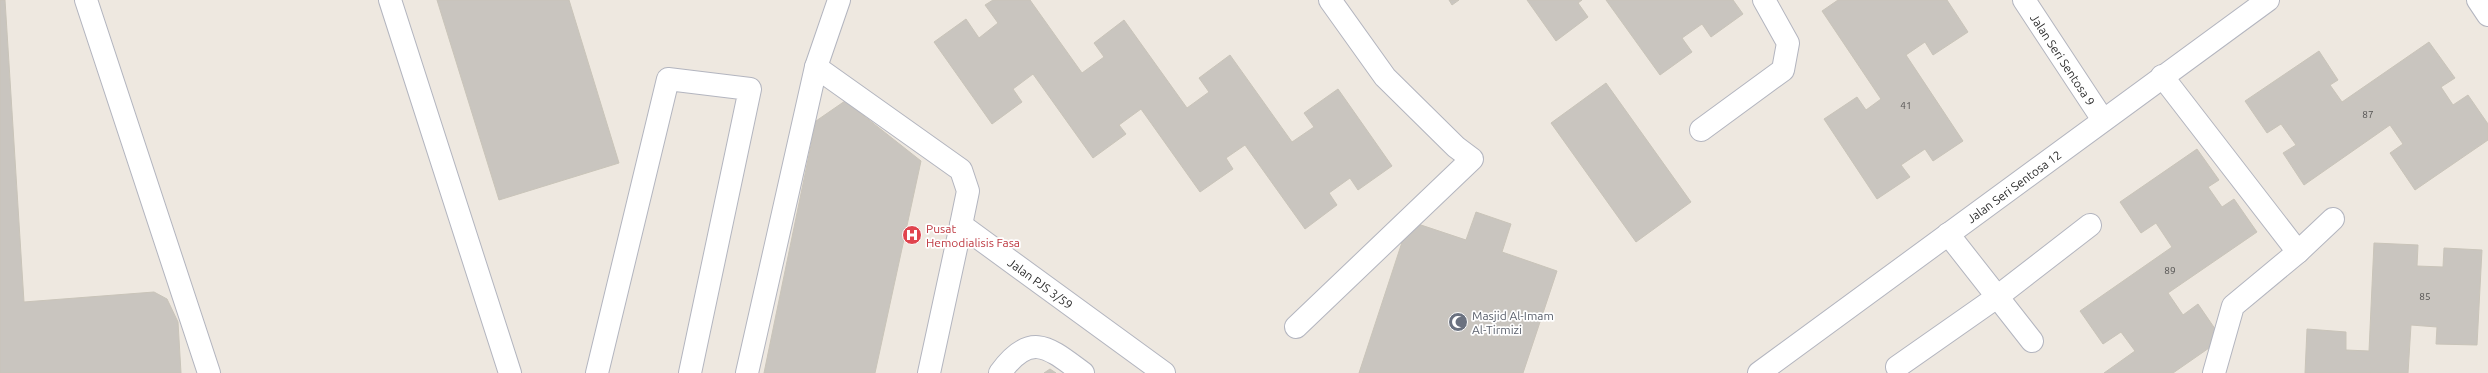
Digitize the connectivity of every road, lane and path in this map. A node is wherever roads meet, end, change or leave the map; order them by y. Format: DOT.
graph roads {
  1 [pos="86,0"];
  2 [pos="390,0"];
  3 [pos="839,0"];
  4 [pos="1330,0"];
  5 [pos="1764,0"];
  6 [pos="2024,0"];
  7 [pos="2268,0"];
  8 [pos="2478,0"];
  9 [pos="2488,15"];
  10 [pos="816,67"];
  11 [pos="2162,76"];
  12 [pos="2102,120"];
  13 [pos="1701,130"];
  14 [pos="2333,219"];
  15 [pos="961,225"];
  16 [pos="2090,225"];
  17 [pos="1948,234"];
  18 [pos="2298,252"];
  19 [pos="1997,297"];
  20 [pos="1296,328"];
  21 [pos="2032,341"];
  22 [pos="1897,367"];
  23 [pos="209,373"];
  24 [pos="510,373"];
  25 [pos="597,373"];
  26 [pos="690,373"];
  27 [pos="747,373"];
  28 [pos="929,373"];
  29 [pos="1000,373"];
  30 [pos="1084,373"];
  31 [pos="1164,373"];
  32 [pos="1759,373"];
  33 [pos="2214,373"];
  1 -- 23 [label="street"];
  2 -- 24 [label="street"];
  3 -- 10 [label="street"];
  4 -- 20 [label="street"];
  5 -- 13 [label="street"];
  6 -- 12 [label="street, Jalan Seri Sentosa 9"];
  7 -- 11 [label="street, Jalan Seri Sentosa 12"];
  8 -- 9 [label="street"];
  10 -- 15 [label="street"];
  10 -- 27 [label="street"];
  11 -- 12 [label="street, Jalan Seri Sentosa 12"];
  11 -- 18 [label="street"];
  12 -- 17 [label="street, Jalan Seri Sentosa 12"];
  14 -- 18 [label="street"];
  15 -- 28 [label="street"];
  15 -- 31 [label="street, Jalan PJS 3/59"];
  16 -- 19 [label="street"];
  17 -- 19 [label="street"];
  17 -- 32 [label="street, Jalan Seri Sentosa 12"];
  18 -- 33 [label="street"];
  19 -- 21 [label="street"];
  19 -- 22 [label="street"];
  25 -- 26 [label="street"];
  29 -- 30 [label="street"];
}
